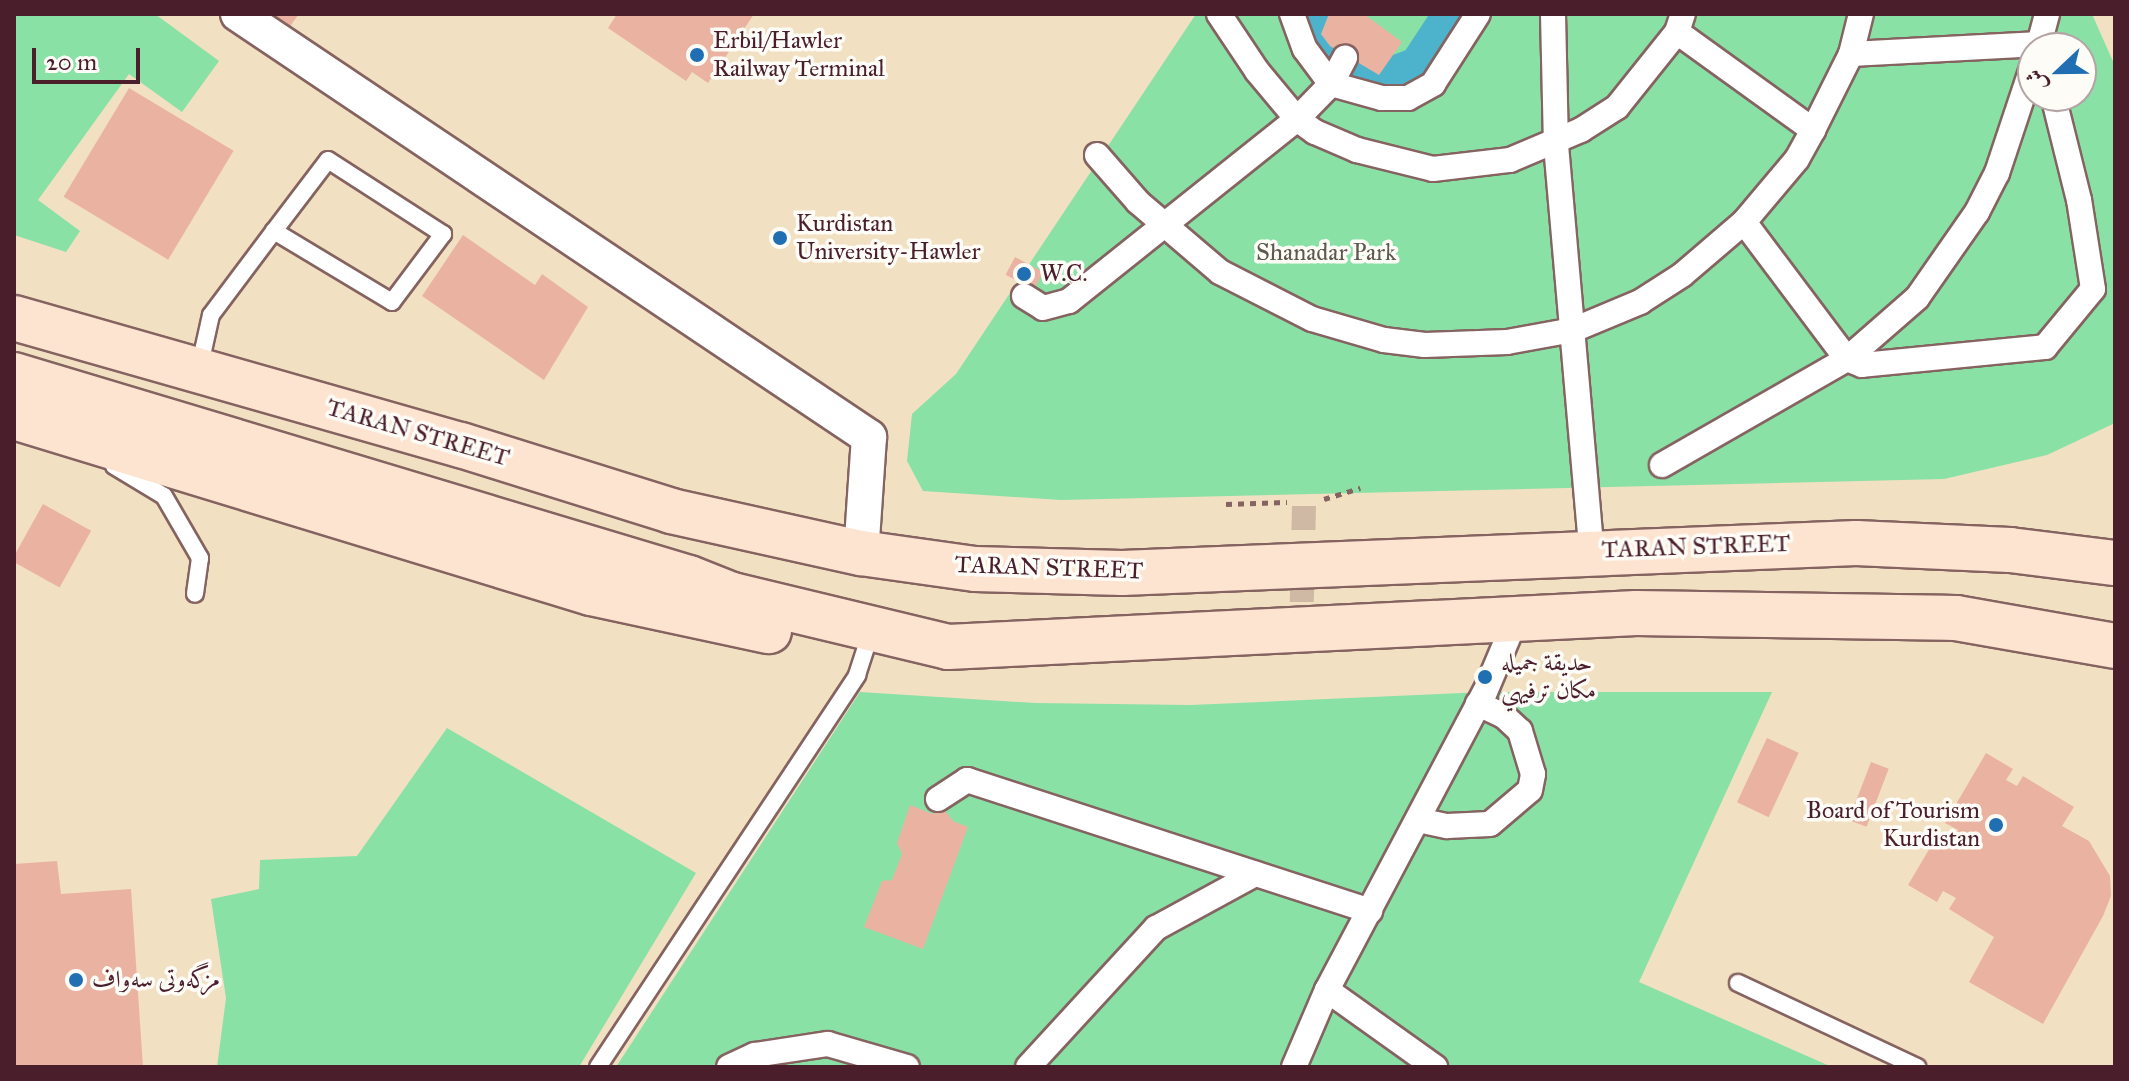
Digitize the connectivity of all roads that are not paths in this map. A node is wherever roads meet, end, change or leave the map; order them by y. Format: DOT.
graph roads {
  1 [pos="238,14"];
  2 [pos="1219,14"];
  3 [pos="1292,14"];
  4 [pos="1478,14"];
  5 [pos="1553,14"];
  6 [pos="1861,14"];
  7 [pos="1680,23"];
  8 [pos="2017,51"];
  9 [pos="1851,54"];
  10 [pos="1339,70"];
  11 [pos="2018,112"];
  12 [pos="2057,112"];
  13 [pos="1297,119"];
  14 [pos="1813,130"];
  15 [pos="1556,145"];
  16 [pos="1097,155"];
  17 [pos="1165,220"];
  18 [pos="1744,222"];
  19 [pos="274,231"];
  20 [pos="1024,296"];
  21 [pos="14,318"];
  22 [pos="1573,330"];
  23 [pos="1847,359"];
  24 [pos="198,370"];
  25 [pos="14,375"];
  26 [pos="14,417"];
  27 [pos="55,429"];
  28 [pos="1662,465"];
  29 [pos="2115,534"];
  30 [pos="1591,549"];
  31 [pos="2010,550"];
  32 [pos="861,553"];
  33 [pos="2115,563"];
  34 [pos="195,594"];
  35 [pos="1515,621"];
  36 [pos="868,641"];
  37 [pos="2115,646"];
  38 [pos="948,647"];
  39 [pos="1478,704"];
  40 [pos="938,799"];
  41 [pos="1418,820"];
  42 [pos="1255,874"];
  43 [pos="1370,911"];
  44 [pos="1738,983"];
  45 [pos="1327,990"];
  46 [pos="598,1067"];
  47 [pos="729,1067"];
  48 [pos="907,1067"];
  49 [pos="1028,1067"];
  50 [pos="1294,1067"];
  51 [pos="1435,1067"];
  52 [pos="1917,1067"];
  1 -- 32 [label="street"];
  2 -- 13 [label="street"];
  3 -- 10 [label="street"];
  4 -- 10 [label="street"];
  5 -- 15 [label="street"];
  6 -- 9 [label="street"];
  7 -- 14 [label="street"];
  7 -- 15 [label="street"];
  8 -- 9 [label="street"];
  9 -- 14 [label="street"];
  10 -- 13 [label="street"];
  11 -- 23 [label="street"];
  12 -- 23 [label="street"];
  13 -- 15 [label="street"];
  13 -- 17 [label="street"];
  14 -- 18 [label="street"];
  15 -- 22 [label="street"];
  16 -- 17 [label="street"];
  17 -- 20 [label="street"];
  17 -- 22 [label="street"];
  18 -- 22 [label="street"];
  18 -- 23 [label="street"];
  19 -- 19 [label="lane"];
  19 -- 24 [label="lane"];
  21 -- 24 [label="main road, TARAN STREET"];
  22 -- 30 [label="street"];
  23 -- 28 [label="street"];
  24 -- 32 [label="main road, TARAN STREET"];
  25 -- 38 [label="main road"];
  26 -- 27 [label="main road"];
  27 -- 34 [label="lane"];
  27 -- 36 [label="main road"];
  29 -- 31 [label="main road"];
  30 -- 31 [label="main road, TARAN STREET"];
  30 -- 32 [label="main road, TARAN STREET"];
  31 -- 33 [label="main road, TARAN STREET"];
  35 -- 37 [label="main road"];
  35 -- 38 [label="main road"];
  35 -- 39 [label="street"];
  36 -- 38 [label="main road"];
  36 -- 46 [label="lane"];
  39 -- 41 [label="street"];
  39 -- 41 [label="street"];
  40 -- 42 [label="street"];
  41 -- 43 [label="street"];
  42 -- 43 [label="street"];
  42 -- 49 [label="street"];
  43 -- 45 [label="street"];
  44 -- 52 [label="lane"];
  45 -- 50 [label="street"];
  45 -- 51 [label="street"];
  47 -- 48 [label="street"];
}
